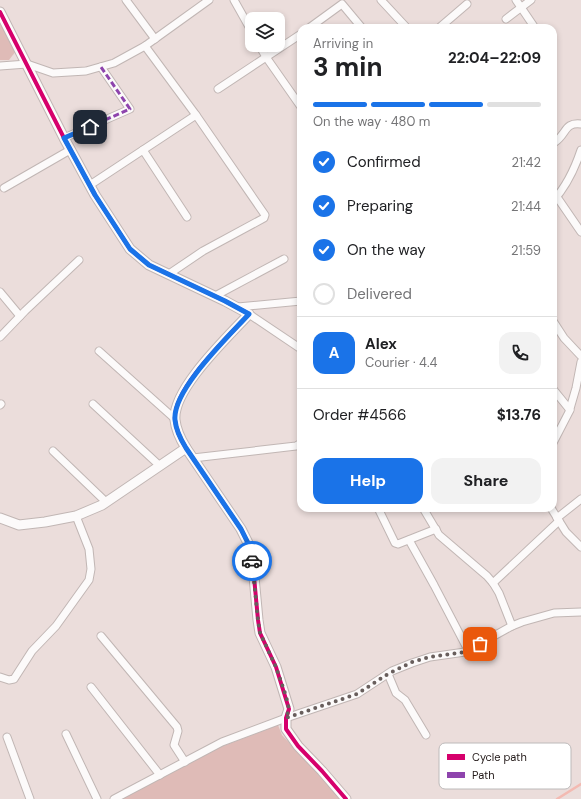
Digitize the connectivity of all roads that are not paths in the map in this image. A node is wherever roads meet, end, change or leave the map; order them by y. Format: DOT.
graph roads {
  1 [pos="126,0"];
  2 [pos="209,0"];
  3 [pos="234,0"];
  4 [pos="382,0"];
  5 [pos="516,0"];
  6 [pos="531,0"];
  7 [pos="199,3"];
  8 [pos="467,4"];
  9 [pos="521,8"];
  10 [pos="0,12"];
  11 [pos="506,19"];
  12 [pos="245,20"];
  13 [pos="314,24"];
  14 [pos="359,24"];
  15 [pos="403,24"];
  16 [pos="444,24"];
  17 [pos="532,24"];
  18 [pos="297,37"];
  19 [pos="155,39"];
  20 [pos="145,46"];
  21 [pos="263,52"];
  22 [pos="266,57"];
  23 [pos="27,64"];
  24 [pos="0,66"];
  25 [pos="101,67"];
  26 [pos="218,89"];
  27 [pos="297,100"];
  28 [pos="196,115"];
  29 [pos="581,124"];
  30 [pos="64,138"];
  31 [pos="557,140"];
  32 [pos="70,150"];
  33 [pos="143,150"];
  34 [pos="581,150"];
  35 [pos="90,185"];
  36 [pos="4,188"];
  37 [pos="557,196"];
  38 [pos="557,202"];
  39 [pos="187,217"];
  40 [pos="581,232"];
  41 [pos="284,258"];
  42 [pos="79,260"];
  43 [pos="169,274"];
  44 [pos="0,292"];
  45 [pos="215,296"];
  46 [pos="297,301"];
  47 [pos="238,307"];
  48 [pos="249,314"];
  49 [pos="20,316"];
  50 [pos="557,327"];
  51 [pos="0,337"];
  52 [pos="297,346"];
  53 [pos="99,351"];
  54 [pos="581,356"];
  55 [pos="581,362"];
  56 [pos="557,394"];
  57 [pos="93,404"];
  58 [pos="570,410"];
  59 [pos="175,419"];
  60 [pos="557,435"];
  61 [pos="297,445"];
  62 [pos="186,448"];
  63 [pos="53,451"];
  64 [pos="193,458"];
  65 [pos="160,466"];
  66 [pos="581,499"];
  67 [pos="106,502"];
  68 [pos="380,512"];
  69 [pos="425,512"];
  70 [pos="553,512"];
  71 [pos="76,516"];
  72 [pos="0,518"];
  73 [pos="558,520"];
  74 [pos="436,529"];
  75 [pos="409,540"];
  76 [pos="581,547"];
  77 [pos="493,583"];
  78 [pos="581,612"];
  79 [pos="512,626"];
  80 [pos="101,636"];
  81 [pos="468,650"];
  82 [pos="388,674"];
  83 [pos="0,677"];
  84 [pos="91,688"];
  85 [pos="286,718"];
  86 [pos="66,734"];
  87 [pos="426,735"];
  88 [pos="7,737"];
  89 [pos="185,762"];
  90 [pos="160,775"];
  91 [pos="30,799"];
  92 [pos="97,799"];
  93 [pos="114,799"];
  94 [pos="346,799"];
  1 -- 19 [label="street"];
  2 -- 7 [label="street"];
  3 -- 12 [label="street"];
  4 -- 15 [label="street"];
  5 -- 9 [label="street"];
  6 -- 9 [label="street"];
  7 -- 19 [label="street"];
  8 -- 16 [label="street"];
  9 -- 11 [label="street"];
  9 -- 17 [label="street"];
  10 -- 23 [label="street"];
  13 -- 14 [label="street"];
  18 -- 22 [label="street"];
  19 -- 20 [label="street"];
  20 -- 25 [label="street"];
  20 -- 28 [label="street"];
  21 -- 22 [label="street"];
  22 -- 26 [label="street"];
  22 -- 27 [label="street"];
  23 -- 24 [label="street"];
  23 -- 25 [label="street"];
  23 -- 30 [label="street"];
  25 -- 30 [label="street"];
  28 -- 33 [label="street"];
  28 -- 43 [label="street"];
  29 -- 31 [label="street"];
  30 -- 32 [label="street"];
  32 -- 35 [label="street"];
  32 -- 36 [label="street"];
  33 -- 35 [label="street"];
  33 -- 39 [label="street"];
  34 -- 37 [label="street"];
  35 -- 43 [label="street"];
  38 -- 40 [label="street"];
  41 -- 45 [label="street"];
  42 -- 49 [label="street"];
  43 -- 45 [label="street"];
  44 -- 49 [label="street"];
  45 -- 47 [label="street"];
  46 -- 47 [label="street"];
  47 -- 48 [label="street"];
  48 -- 52 [label="street"];
  48 -- 59 [label="street"];
  49 -- 51 [label="street"];
  50 -- 54 [label="street"];
  53 -- 59 [label="street"];
  55 -- 58 [label="street"];
  56 -- 58 [label="street"];
  57 -- 65 [label="street"];
  58 -- 60 [label="street"];
  59 -- 62 [label="street"];
  61 -- 64 [label="street"];
  62 -- 64 [label="street"];
  62 -- 65 [label="street"];
  63 -- 67 [label="street"];
  64 -- 85 [label="street"];
  65 -- 67 [label="street"];
  66 -- 73 [label="street"];
  67 -- 71 [label="street"];
  68 -- 75 [label="street"];
  69 -- 74 [label="street"];
  70 -- 73 [label="street"];
  71 -- 72 [label="street"];
  71 -- 83 [label="street"];
  73 -- 76 [label="street"];
  73 -- 77 [label="street"];
  74 -- 75 [label="street"];
  74 -- 77 [label="street"];
  75 -- 81 [label="street"];
  77 -- 79 [label="street"];
  78 -- 79 [label="street"];
  79 -- 81 [label="street"];
  80 -- 89 [label="street"];
  81 -- 82 [label="street"];
  82 -- 85 [label="street"];
  82 -- 87 [label="street"];
  84 -- 90 [label="street"];
  85 -- 89 [label="street"];
  85 -- 94 [label="street"];
  86 -- 92 [label="street"];
  88 -- 91 [label="street"];
  89 -- 90 [label="street"];
  90 -- 93 [label="street"];
}
